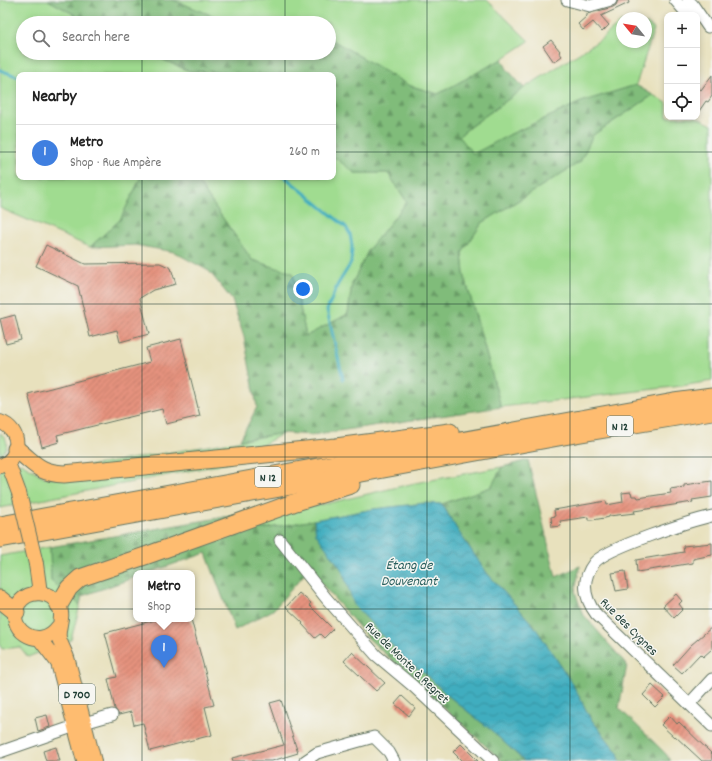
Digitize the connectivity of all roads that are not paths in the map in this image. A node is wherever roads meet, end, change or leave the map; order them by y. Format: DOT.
graph roads {
  1 [pos="567,0"];
  2 [pos="611,0"];
  3 [pos="675,0"];
  4 [pos="688,0"];
  5 [pos="685,12"];
  6 [pos="700,23"];
  7 [pos="710,28"];
  8 [pos="712,397"];
  9 [pos="712,411"];
  10 [pos="0,422"];
  11 [pos="536,428"];
  12 [pos="8,459"];
  13 [pos="400,466"];
  14 [pos="712,516"];
  15 [pos="0,526"];
  16 [pos="0,539"];
  17 [pos="280,540"];
  18 [pos="40,593"];
  19 [pos="0,600"];
  20 [pos="59,605"];
  21 [pos="16,612"];
  22 [pos="58,627"];
  23 [pos="39,638"];
  24 [pos="712,679"];
  25 [pos="689,704"];
  26 [pos="112,715"];
  27 [pos="79,724"];
  28 [pos="712,726"];
  29 [pos="0,752"];
  30 [pos="84,761"];
  31 [pos="94,761"];
  32 [pos="305,761"];
  33 [pos="394,761"];
  34 [pos="493,761"];
  1 -- 2 [label="street"];
  3 -- 5 [label="street"];
  4 -- 7 [label="street"];
  6 -- 7 [label="street"];
  8 -- 11 [label="highway, N 12"];
  9 -- 13 [label="highway, N 12"];
  10 -- 12 [label="main road"];
  11 -- 12 [label="highway"];
  11 -- 15 [label="highway, N 12"];
  12 -- 18 [label="main road, bridge"];
  13 -- 16 [label="highway, N 12"];
  13 -- 20 [label="highway, N 12"];
  14 -- 25 [label="street, Rue des Cygnes"];
  17 -- 34 [label="street, Rue de Monte à Regret"];
  18 -- 20 [label="main road"];
  18 -- 21 [label="main road"];
  19 -- 21 [label="highway"];
  20 -- 22 [label="main road"];
  21 -- 23 [label="main road"];
  22 -- 23 [label="main road"];
  22 -- 27 [label="main road, D 700"];
  23 -- 27 [label="main road, D 700"];
  24 -- 25 [label="street"];
  25 -- 28 [label="street, Rue des Cygnes"];
  26 -- 27 [label="street"];
  27 -- 29 [label="street"];
  27 -- 30 [label="main road, D 700"];
  27 -- 31 [label="main road, D 700"];
  32 -- 33 [label="street"];
}
